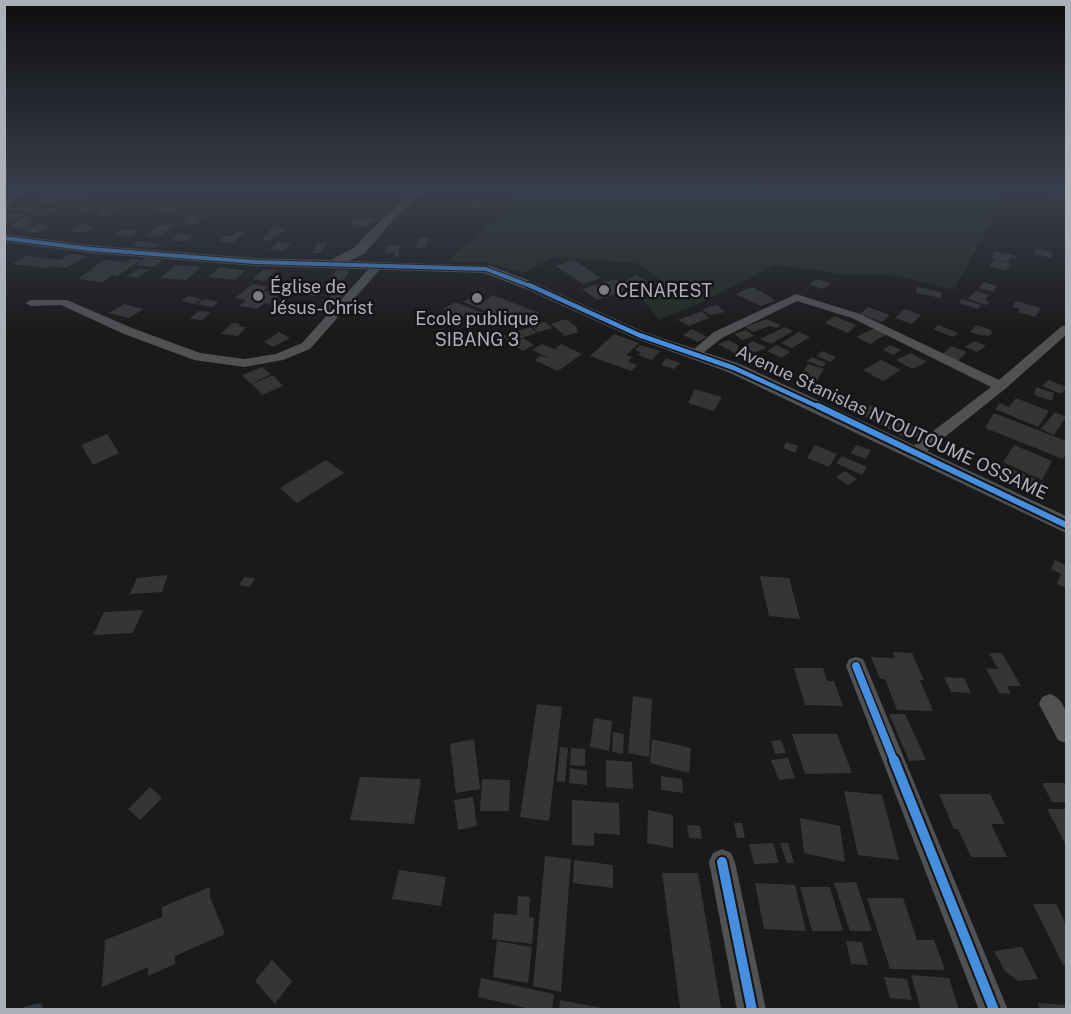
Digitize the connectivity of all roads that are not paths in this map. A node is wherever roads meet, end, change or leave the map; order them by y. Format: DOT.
graph roads {
  1 [pos="16,239"];
  2 [pos="373,239"];
  3 [pos="363,252"];
  4 [pos="386,265"];
  5 [pos="31,303"];
  6 [pos="1066,329"];
  7 [pos="694,354"];
  8 [pos="1000,386"];
  9 [pos="915,452"];
  10 [pos="1066,525"];
  11 [pos="856,666"];
  12 [pos="1050,704"];
  13 [pos="1066,732"];
  14 [pos="722,862"];
  15 [pos="752,1010"];
  16 [pos="994,1010"];
  1 -- 3 [label="street, Avenue Stanislas NTOUTOUME OSSAME"];
  2 -- 3 [label="street"];
  3 -- 4 [label="street, Avenue Stanislas NTOUTOUME OSSAME"];
  4 -- 5 [label="street"];
  4 -- 7 [label="street, Avenue Stanislas NTOUTOUME OSSAME"];
  6 -- 8 [label="street"];
  7 -- 8 [label="street"];
  7 -- 9 [label="street, Avenue Stanislas NTOUTOUME OSSAME"];
  8 -- 9 [label="street"];
  9 -- 10 [label="street, Avenue Stanislas NTOUTOUME OSSAME"];
  11 -- 16 [label="street"];
  12 -- 13 [label="street"];
  14 -- 15 [label="street"];
}
